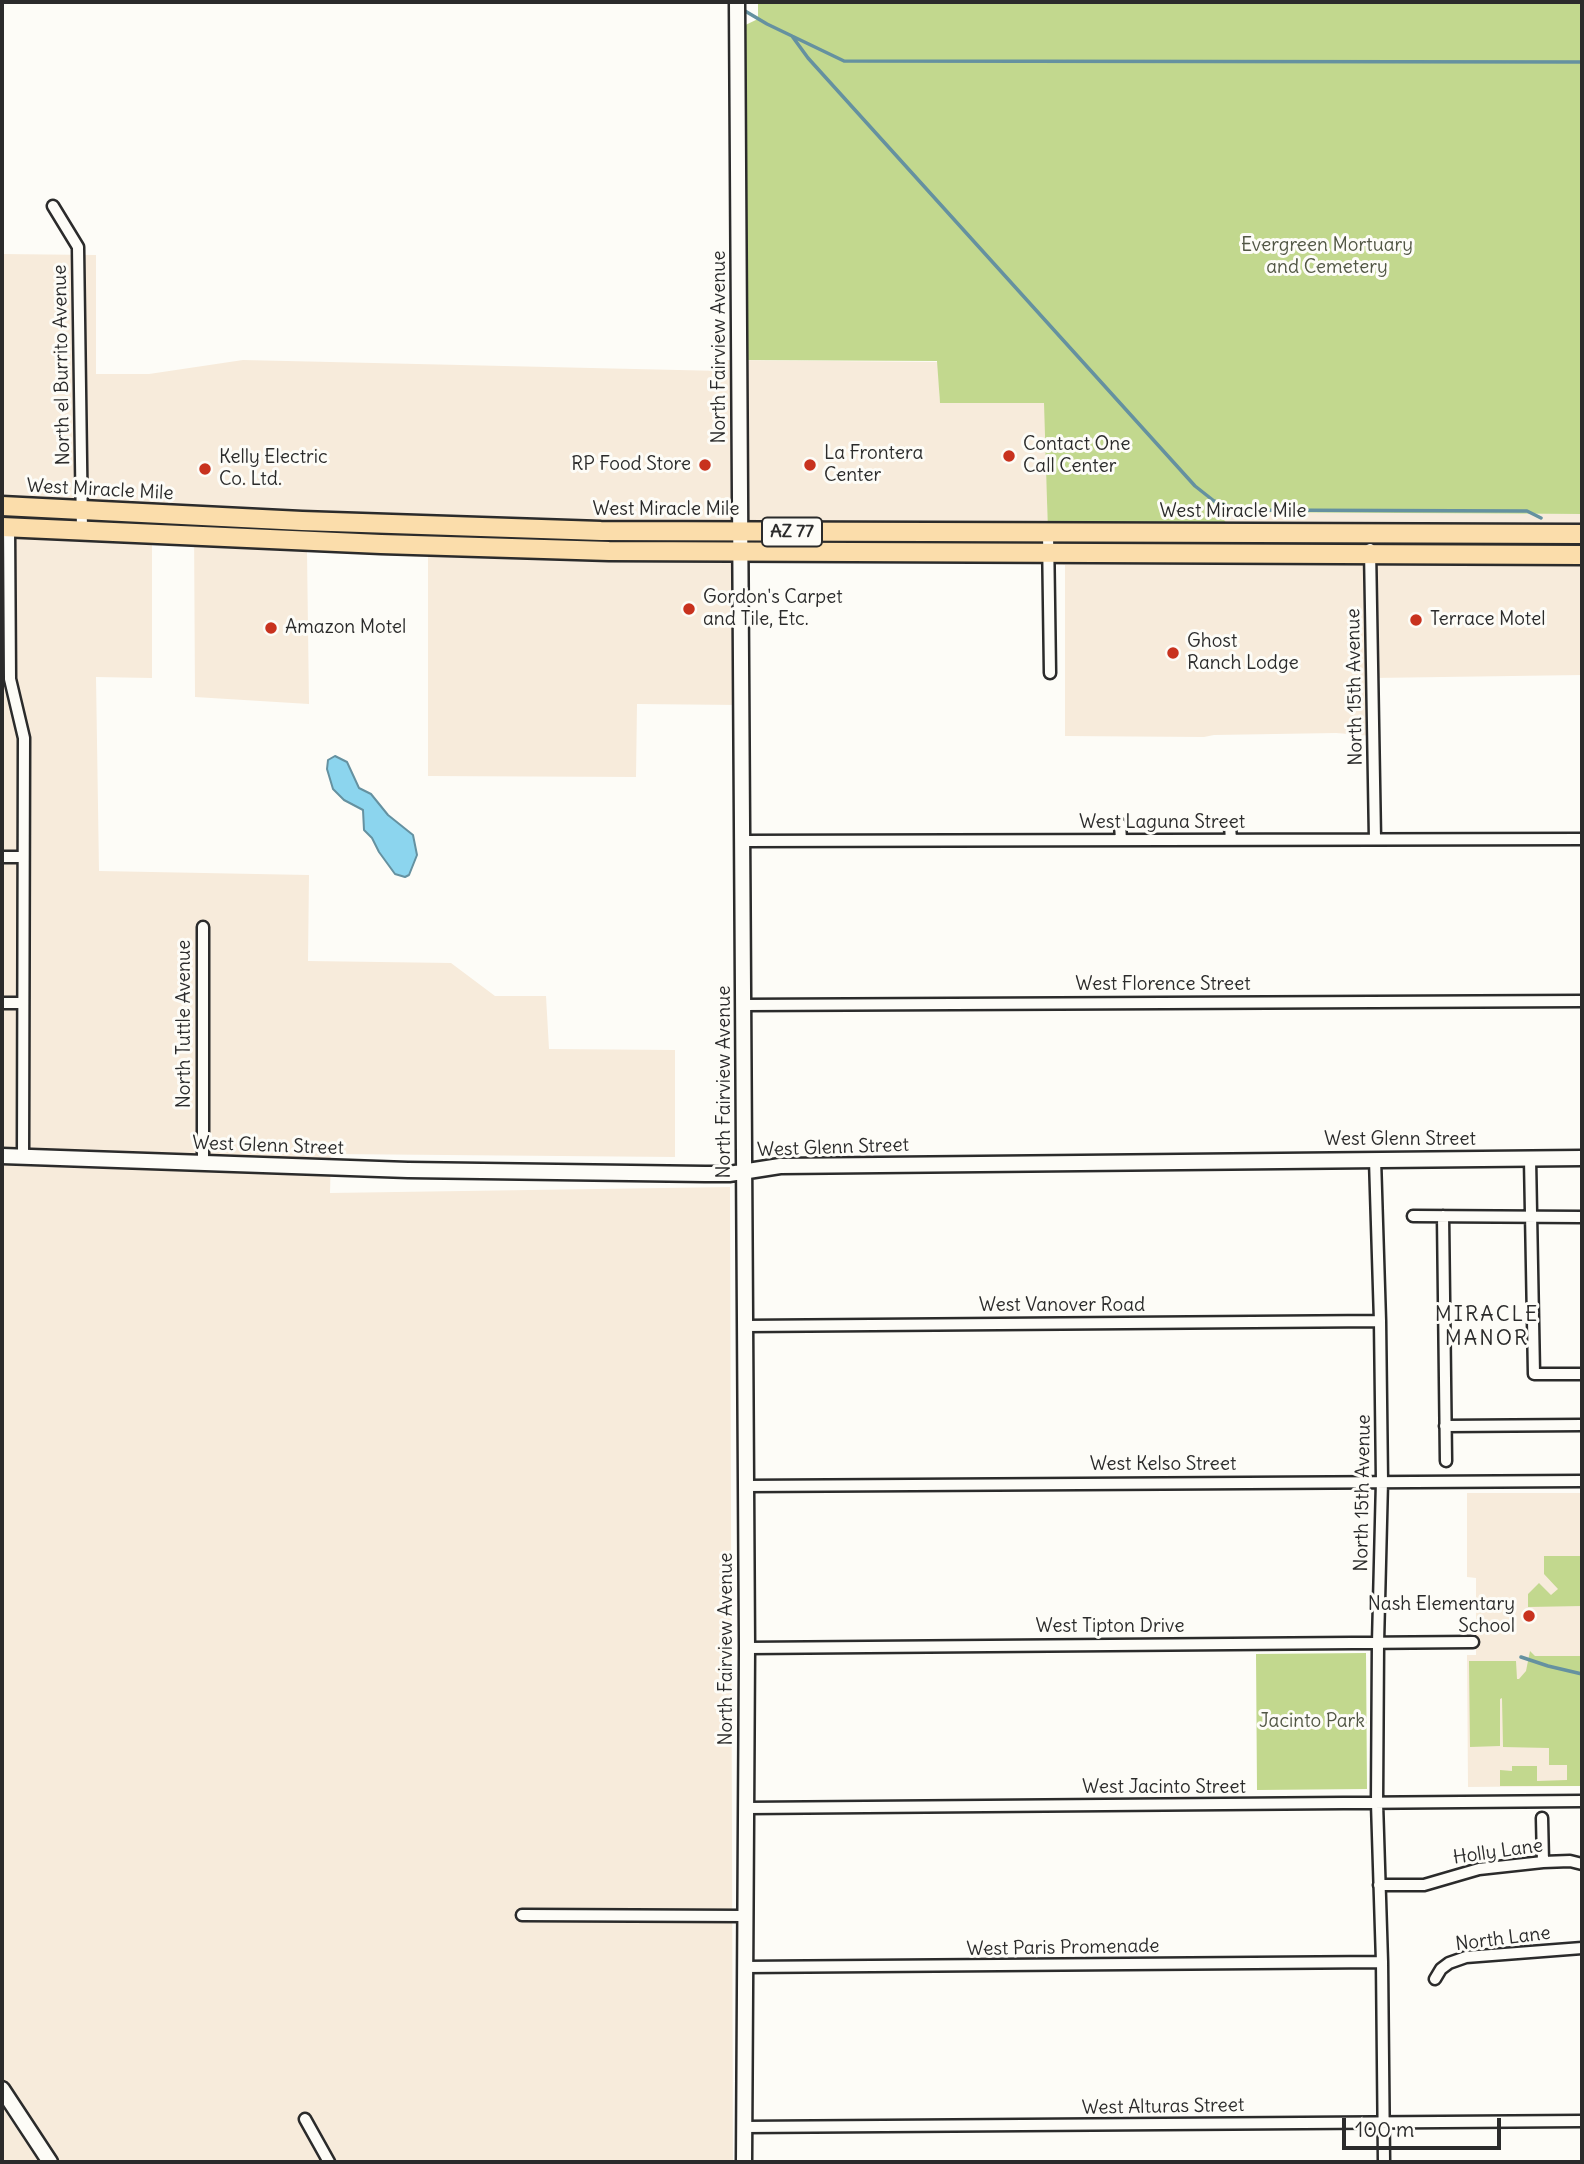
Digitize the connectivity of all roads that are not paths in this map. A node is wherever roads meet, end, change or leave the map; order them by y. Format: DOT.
graph roads {
  1 [pos="737,2"];
  2 [pos="53,206"];
  3 [pos="2,506"];
  4 [pos="82,510"];
  5 [pos="418,525"];
  6 [pos="6,527"];
  7 [pos="82,531"];
  8 [pos="739,531"];
  9 [pos="1048,533"];
  10 [pos="1370,533"];
  11 [pos="1582,534"];
  12 [pos="289,540"];
  13 [pos="739,552"];
  14 [pos="1048,553"];
  15 [pos="1370,554"];
  16 [pos="1582,555"];
  17 [pos="1050,673"];
  18 [pos="1120,824"];
  19 [pos="1230,826"];
  20 [pos="1375,839"];
  21 [pos="1582,839"];
  22 [pos="1121,840"];
  23 [pos="1231,840"];
  24 [pos="742,841"];
  25 [pos="2,857"];
  26 [pos="23,857"];
  27 [pos="203,927"];
  28 [pos="1582,1001"];
  29 [pos="2,1003"];
  30 [pos="22,1003"];
  31 [pos="744,1005"];
  32 [pos="2,1156"];
  33 [pos="23,1157"];
  34 [pos="1530,1158"];
  35 [pos="1582,1158"];
  36 [pos="1375,1159"];
  37 [pos="203,1163"];
  38 [pos="744,1170"];
  39 [pos="1413,1216"];
  40 [pos="1443,1216"];
  41 [pos="1532,1217"];
  42 [pos="1582,1217"];
  43 [pos="1380,1321"];
  44 [pos="745,1326"];
  45 [pos="1582,1374"];
  46 [pos="1445,1426"];
  47 [pos="1582,1426"];
  48 [pos="1446,1461"];
  49 [pos="1382,1481"];
  50 [pos="1582,1481"];
  51 [pos="745,1486"];
  52 [pos="1473,1642"];
  53 [pos="1378,1643"];
  54 [pos="747,1648"];
  55 [pos="1582,1801"];
  56 [pos="1377,1804"];
  57 [pos="747,1808"];
  58 [pos="1542,1818"];
  59 [pos="1543,1862"];
  60 [pos="1582,1864"];
  61 [pos="1379,1885"];
  62 [pos="522,1915"];
  63 [pos="745,1916"];
  64 [pos="1582,1948"];
  65 [pos="1382,1962"];
  66 [pos="744,1967"];
  67 [pos="1435,1979"];
  68 [pos="2,2090"];
  69 [pos="305,2119"];
  70 [pos="1582,2121"];
  71 [pos="1385,2122"];
  72 [pos="744,2127"];
  73 [pos="50,2162"];
  74 [pos="329,2162"];
  75 [pos="744,2162"];
  76 [pos="1384,2162"];
  1 -- 8 [label="street, North Fairview Avenue"];
  2 -- 4 [label="street, North el Burrito Avenue"];
  3 -- 4 [label="highway, West Miracle Mile / AZ 77"];
  4 -- 5 [label="highway, West Miracle Mile / AZ 77"];
  4 -- 7 [label="street, North el Burrito Avenue"];
  5 -- 8 [label="highway, West Miracle Mile / AZ 77"];
  5 -- 12 [label="highway"];
  6 -- 7 [label="highway, AZ 77"];
  6 -- 26 [label="street"];
  7 -- 12 [label="highway, AZ 77"];
  8 -- 9 [label="highway, West Miracle Mile / AZ 77"];
  8 -- 13 [label="street, North Fairview Avenue"];
  9 -- 10 [label="highway, West Miracle Mile / AZ 77"];
  9 -- 14 [label="street"];
  10 -- 11 [label="highway, West Miracle Mile / AZ 77"];
  10 -- 15 [label="street, North 15th Avenue"];
  12 -- 13 [label="highway, AZ 77"];
  13 -- 14 [label="highway, AZ 77"];
  13 -- 24 [label="street, North Fairview Avenue"];
  14 -- 15 [label="highway, AZ 77"];
  14 -- 17 [label="street"];
  15 -- 16 [label="highway, AZ 77"];
  15 -- 20 [label="street, North 15th Avenue"];
  18 -- 22 [label="street"];
  19 -- 23 [label="street"];
  20 -- 21 [label="street, West Laguna Street"];
  20 -- 23 [label="street, West Laguna Street"];
  22 -- 23 [label="street, West Laguna Street"];
  22 -- 24 [label="street, West Laguna Street"];
  24 -- 31 [label="street, North Fairview Avenue"];
  25 -- 26 [label="street"];
  26 -- 30 [label="street"];
  27 -- 37 [label="street, North Tuttle Avenue"];
  28 -- 31 [label="street, West Florence Street"];
  29 -- 30 [label="street"];
  30 -- 33 [label="street"];
  31 -- 38 [label="street, North Fairview Avenue"];
  32 -- 33 [label="street, West Glenn Street"];
  33 -- 37 [label="street, West Glenn Street"];
  34 -- 35 [label="street, West Glenn Street"];
  34 -- 36 [label="street, West Glenn Street"];
  34 -- 41 [label="street"];
  36 -- 38 [label="street, West Glenn Street"];
  36 -- 43 [label="street, North 15th Avenue"];
  37 -- 38 [label="street, West Glenn Street"];
  38 -- 44 [label="street, North Fairview Avenue"];
  39 -- 40 [label="street"];
  40 -- 41 [label="street"];
  40 -- 46 [label="street"];
  41 -- 42 [label="street"];
  41 -- 45 [label="street"];
  43 -- 44 [label="street, West Vanover Road"];
  43 -- 49 [label="street, North 15th Avenue"];
  44 -- 51 [label="street, North Fairview Avenue"];
  46 -- 47 [label="street"];
  46 -- 48 [label="street"];
  49 -- 50 [label="street, West Kelso Street"];
  49 -- 51 [label="street, West Kelso Street"];
  49 -- 53 [label="street, North 15th Avenue"];
  51 -- 54 [label="street, North Fairview Avenue"];
  52 -- 53 [label="street, West Tipton Drive"];
  53 -- 54 [label="street, West Tipton Drive"];
  53 -- 56 [label="street, North 15th Avenue"];
  54 -- 57 [label="street, North Fairview Avenue"];
  55 -- 56 [label="street, West Jacinto Street"];
  56 -- 57 [label="street, West Jacinto Street"];
  56 -- 61 [label="street, North 15th Avenue"];
  57 -- 63 [label="street, North Fairview Avenue"];
  58 -- 59 [label="street"];
  59 -- 60 [label="street, Holly Lane"];
  59 -- 61 [label="street, Holly Lane"];
  61 -- 65 [label="street, North 15th Avenue"];
  62 -- 63 [label="street"];
  63 -- 66 [label="street, North Fairview Avenue"];
  64 -- 67 [label="street, North Lane"];
  65 -- 66 [label="street, West Paris Promenade"];
  65 -- 71 [label="street, North 15th Avenue"];
  66 -- 72 [label="street, North Fairview Avenue"];
  68 -- 73 [label="street"];
  69 -- 74 [label="street"];
  70 -- 71 [label="street, West Alturas Street"];
  71 -- 72 [label="street, West Alturas Street"];
  71 -- 76 [label="street, North 15th Avenue"];
  72 -- 75 [label="street, North Fairview Avenue"];
}
